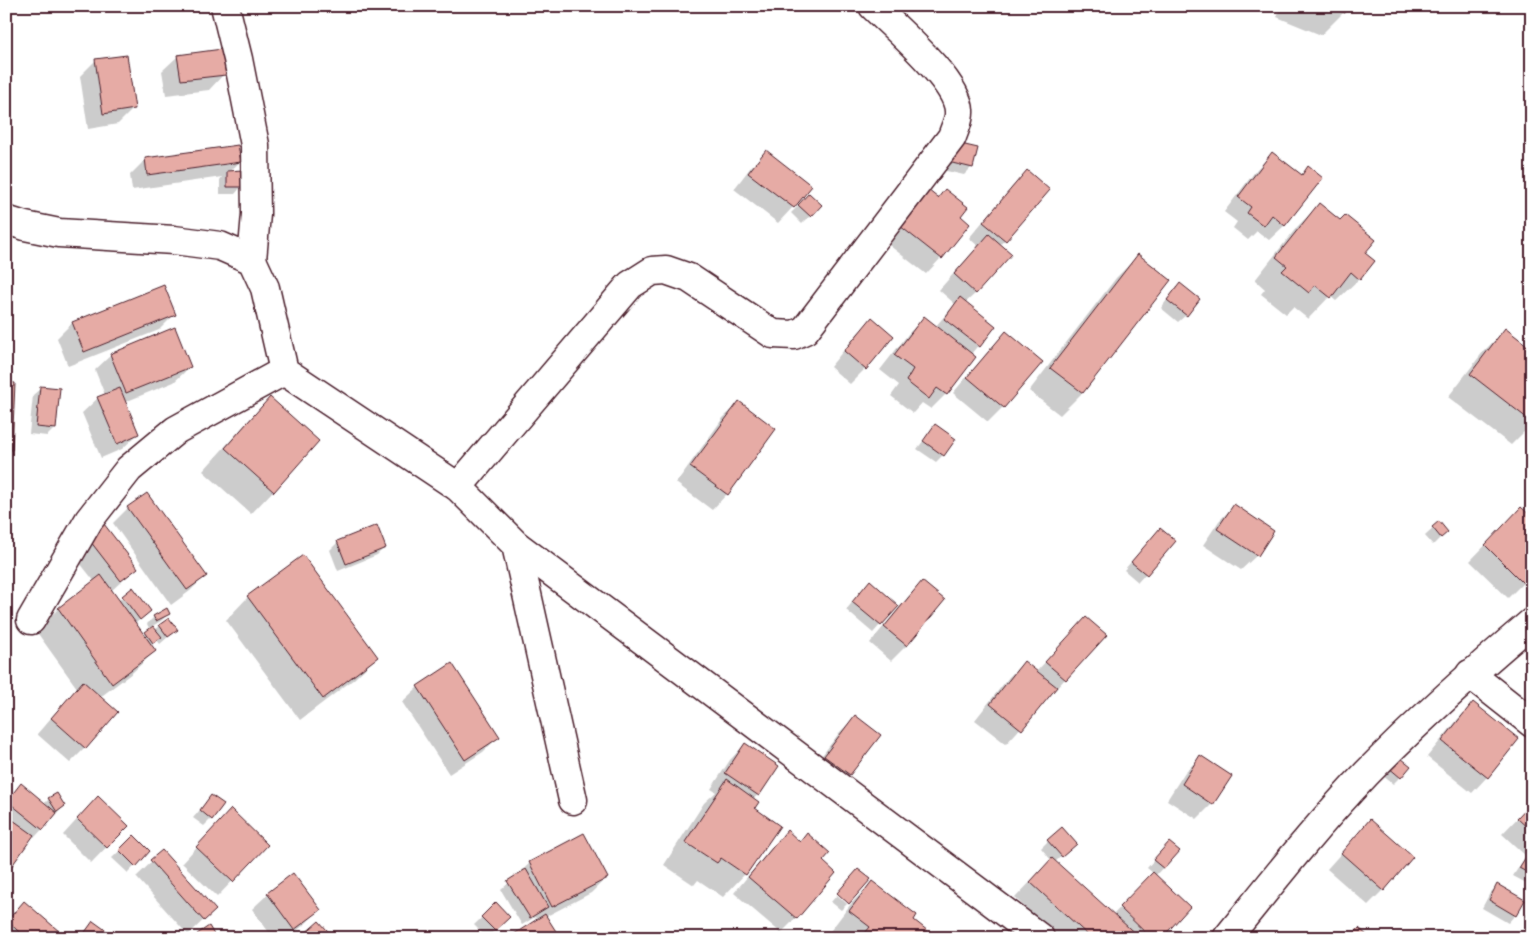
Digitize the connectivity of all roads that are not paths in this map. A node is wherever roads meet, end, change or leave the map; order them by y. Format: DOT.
graph roads {
  1 [pos="225,6"];
  2 [pos="872,6"];
  3 [pos="6,220"];
  4 [pos="252,260"];
  5 [pos="284,371"];
  6 [pos="458,487"];
  7 [pos="516,546"];
  8 [pos="32,620"];
  9 [pos="1532,622"];
  10 [pos="1470,674"];
  11 [pos="1532,723"];
  12 [pos="573,800"];
  13 [pos="1040,938"];
  14 [pos="1227,938"];
  1 -- 4 [label="street"];
  2 -- 6 [label="street"];
  3 -- 4 [label="street"];
  4 -- 5 [label="street"];
  5 -- 6 [label="street"];
  5 -- 8 [label="street"];
  6 -- 7 [label="street"];
  7 -- 12 [label="street"];
  7 -- 13 [label="street"];
  9 -- 10 [label="street"];
  10 -- 11 [label="street"];
  10 -- 14 [label="street"];
}
